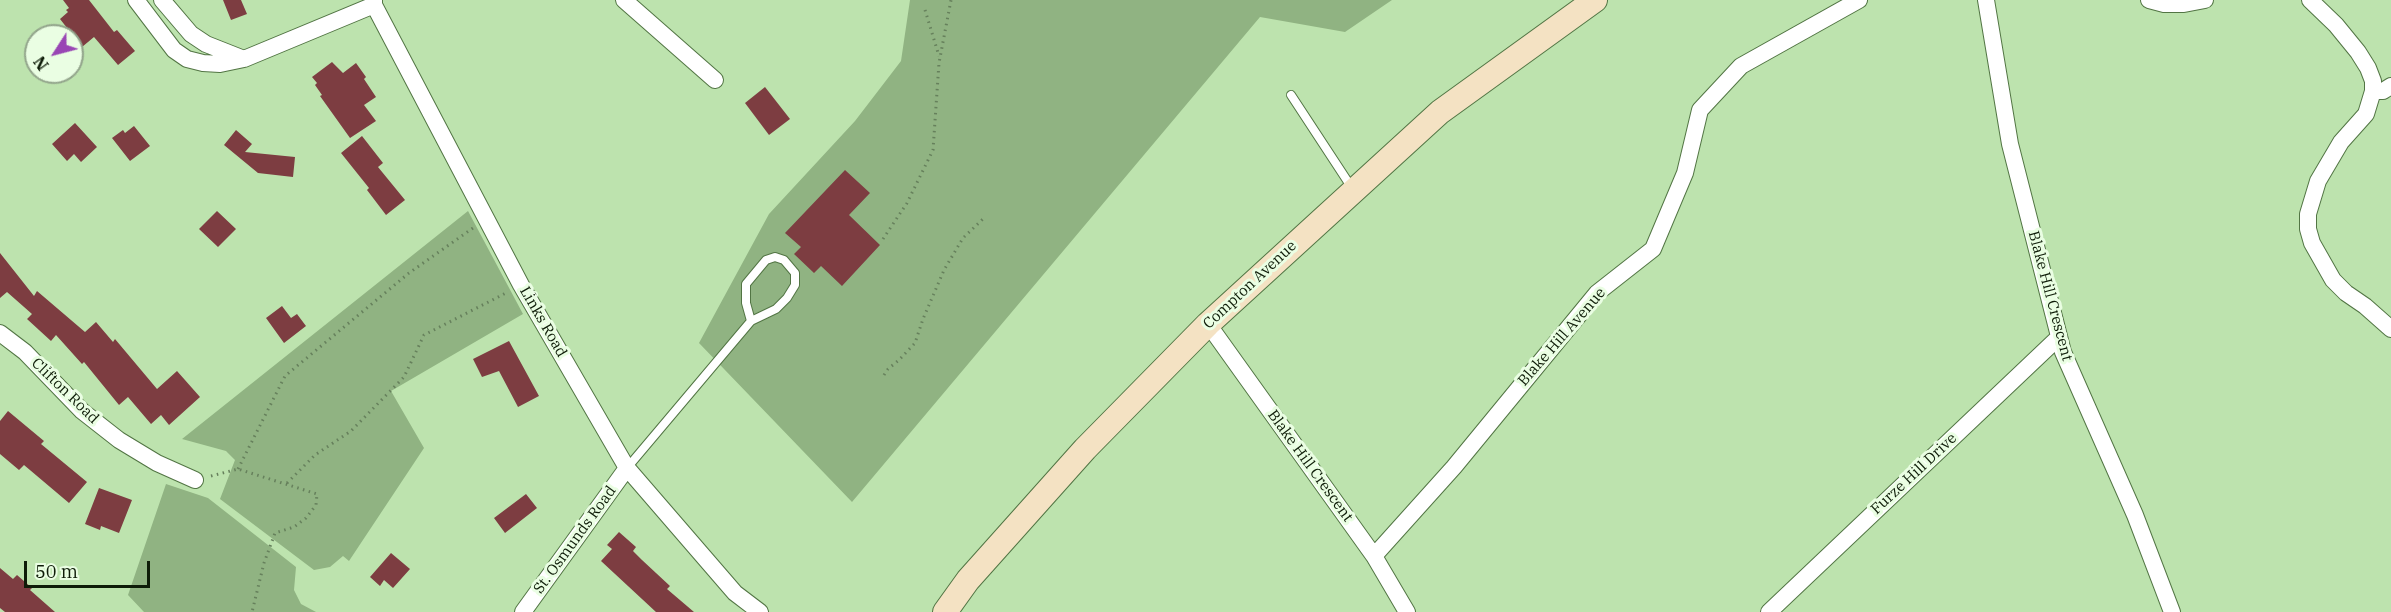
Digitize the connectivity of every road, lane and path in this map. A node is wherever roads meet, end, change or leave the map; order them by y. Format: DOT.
graph roads {
  1 [pos="136,0"];
  2 [pos="162,0"];
  3 [pos="624,0"];
  4 [pos="951,0"];
  5 [pos="1595,0"];
  6 [pos="1859,0"];
  7 [pos="1986,0"];
  8 [pos="2149,0"];
  9 [pos="2205,0"];
  10 [pos="2310,0"];
  11 [pos="374,3"];
  12 [pos="925,9"];
  13 [pos="940,57"];
  14 [pos="244,59"];
  15 [pos="715,80"];
  16 [pos="2391,86"];
  17 [pos="2373,91"];
  18 [pos="1291,95"];
  19 [pos="1354,190"];
  20 [pos="984,218"];
  21 [pos="487,219"];
  22 [pos="883,239"];
  23 [pos="521,285"];
  24 [pos="751,321"];
  25 [pos="1208,324"];
  26 [pos="2391,329"];
  27 [pos="0,333"];
  28 [pos="2059,337"];
  29 [pos="884,375"];
  30 [pos="627,468"];
  31 [pos="238,469"];
  32 [pos="195,480"];
  33 [pos="287,483"];
  34 [pos="1374,556"];
  35 [pos="252,612"];
  36 [pos="523,612"];
  37 [pos="760,612"];
  38 [pos="945,612"];
  39 [pos="1407,612"];
  40 [pos="1769,612"];
  41 [pos="2172,612"];
  1 -- 14 [label="street"];
  2 -- 14 [label="street"];
  3 -- 15 [label="street"];
  4 -- 13 [label="path"];
  5 -- 19 [label="street, Compton Avenue"];
  6 -- 34 [label="street, Blake Hill Avenue"];
  7 -- 28 [label="street, Blake Hill Crescent"];
  8 -- 9 [label="street"];
  10 -- 17 [label="street"];
  11 -- 14 [label="street"];
  11 -- 21 [label="street, Links Road"];
  12 -- 13 [label="path"];
  13 -- 22 [label="path"];
  16 -- 17 [label="street"];
  17 -- 26 [label="street"];
  18 -- 19 [label="lane"];
  19 -- 25 [label="street, Compton Avenue"];
  20 -- 29 [label="path"];
  21 -- 23 [label="street, Links Road"];
  21 -- 31 [label="path"];
  23 -- 30 [label="street, Links Road"];
  23 -- 33 [label="path"];
  24 -- 24 [label="lane"];
  24 -- 30 [label="lane"];
  25 -- 34 [label="street, Blake Hill Crescent"];
  25 -- 38 [label="street, Compton Avenue"];
  27 -- 32 [label="street, Clifton Road"];
  28 -- 40 [label="street, Furze Hill Drive"];
  28 -- 41 [label="street, Blake Hill Crescent"];
  30 -- 36 [label="street, St. Osmunds Road"];
  30 -- 37 [label="street, Links Road"];
  31 -- 32 [label="path"];
  31 -- 33 [label="path"];
  33 -- 35 [label="path"];
  34 -- 39 [label="street, Blake Hill Crescent"];
}
